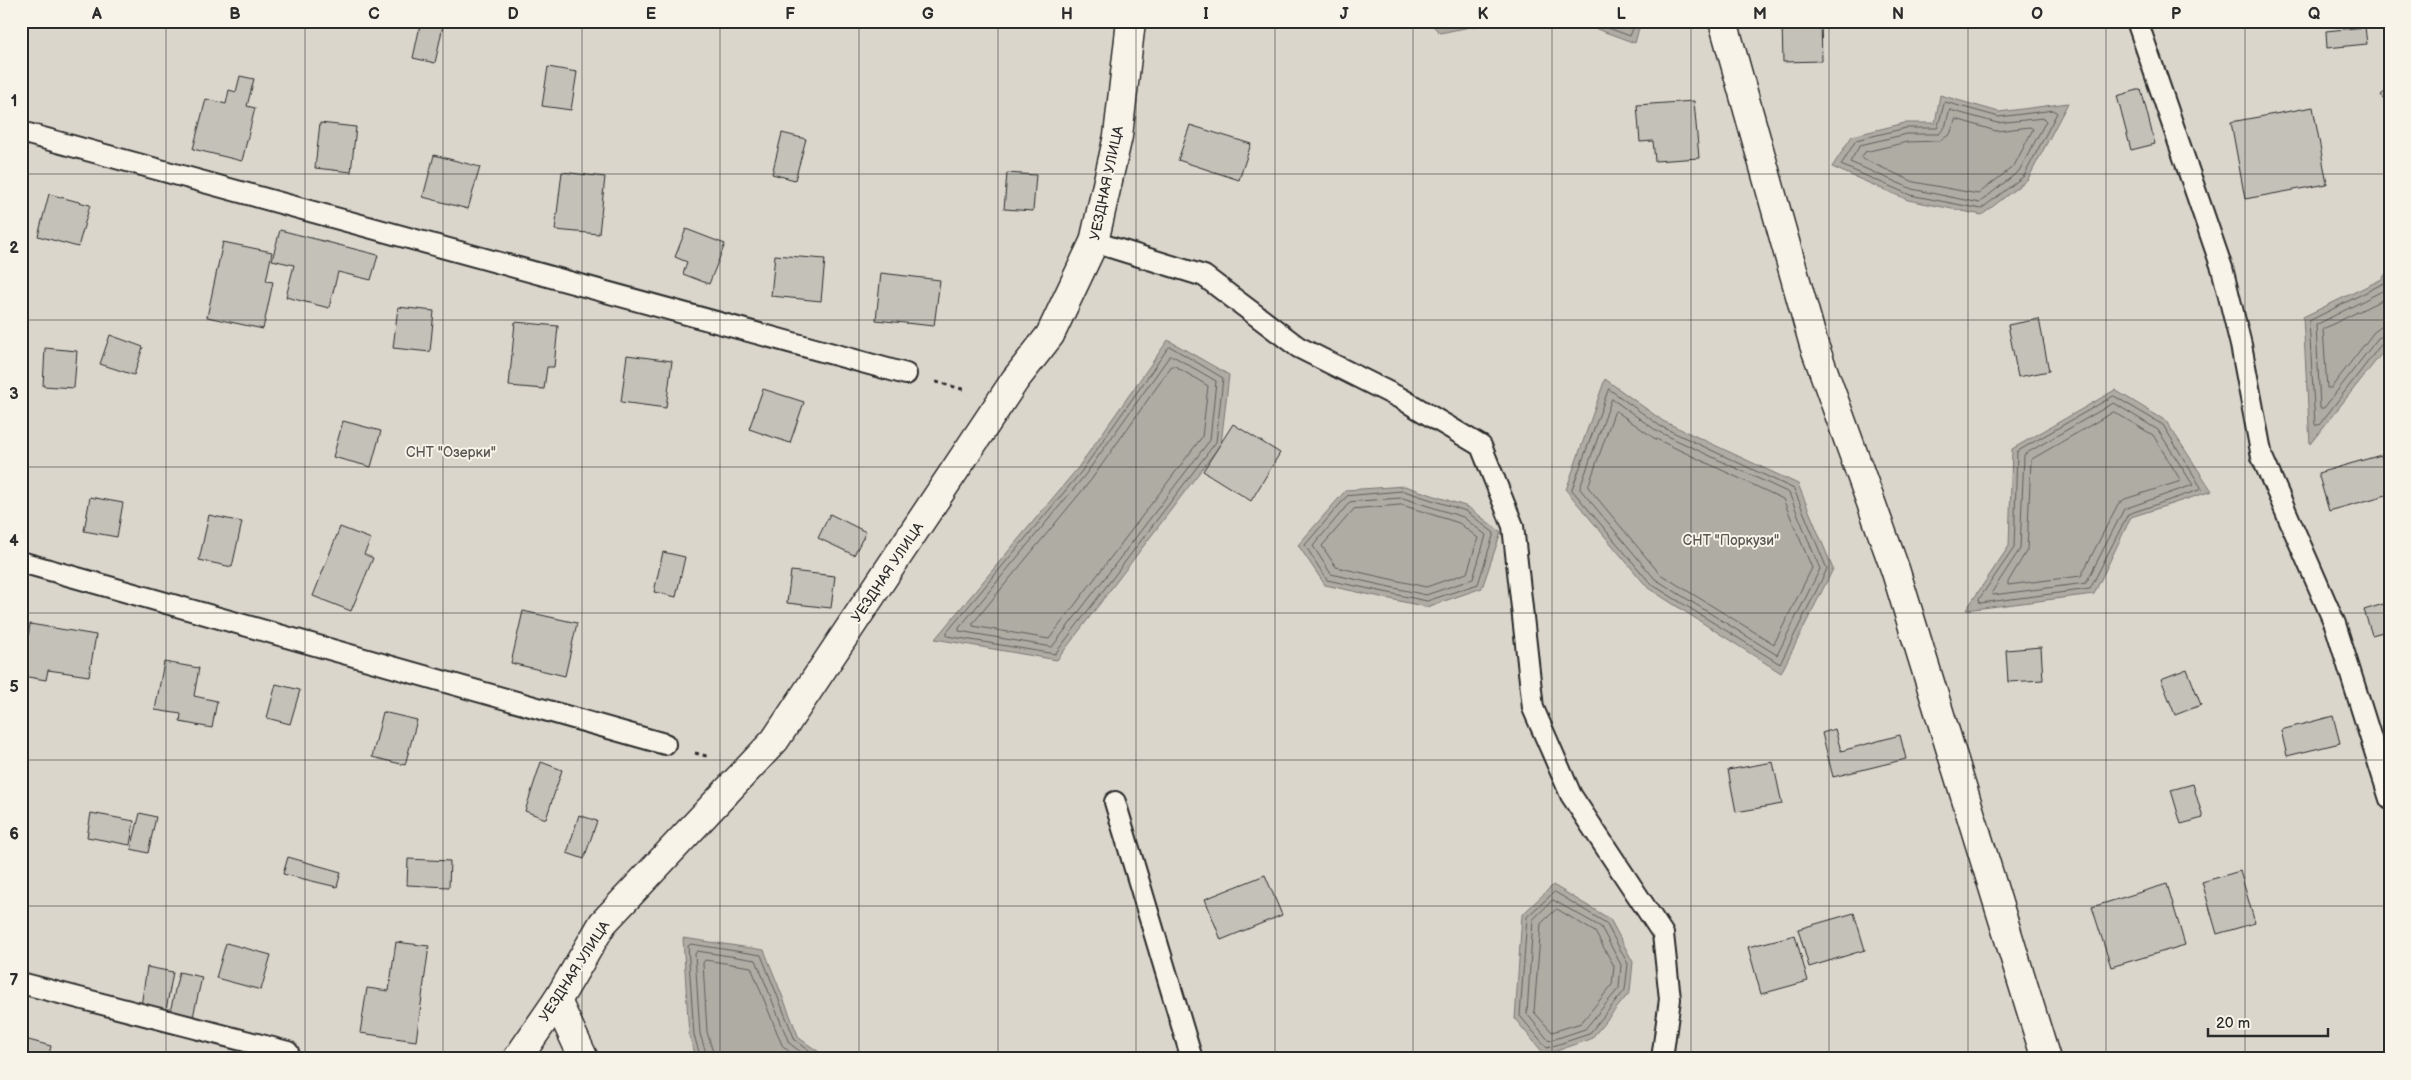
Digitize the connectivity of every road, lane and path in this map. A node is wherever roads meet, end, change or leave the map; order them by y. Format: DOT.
graph roads {
  1 [pos="1131,21"];
  2 [pos="1723,21"];
  3 [pos="2137,21"];
  4 [pos="21,132"];
  5 [pos="1094,242"];
  6 [pos="906,374"];
  7 [pos="1001,400"];
  8 [pos="21,562"];
  9 [pos="665,744"];
  10 [pos="749,768"];
  11 [pos="2390,798"];
  12 [pos="1115,802"];
  13 [pos="21,983"];
  14 [pos="557,1001"];
  15 [pos="288,1052"];
  16 [pos="517,1059"];
  17 [pos="584,1059"];
  18 [pos="1192,1059"];
  19 [pos="1662,1059"];
  20 [pos="2046,1059"];
  1 -- 5 [label="street, УЕЗДНАЯ УЛИЦА"];
  2 -- 20 [label="street"];
  3 -- 11 [label="lane"];
  4 -- 6 [label="lane"];
  5 -- 7 [label="street, УЕЗДНАЯ УЛИЦА"];
  5 -- 19 [label="lane"];
  6 -- 7 [label="path"];
  7 -- 10 [label="street, УЕЗДНАЯ УЛИЦА"];
  8 -- 9 [label="lane"];
  9 -- 10 [label="path"];
  10 -- 14 [label="street, УЕЗДНАЯ УЛИЦА"];
  12 -- 18 [label="lane"];
  13 -- 15 [label="lane"];
  14 -- 16 [label="street, УЕЗДНАЯ УЛИЦА"];
  14 -- 17 [label="street"];
}
